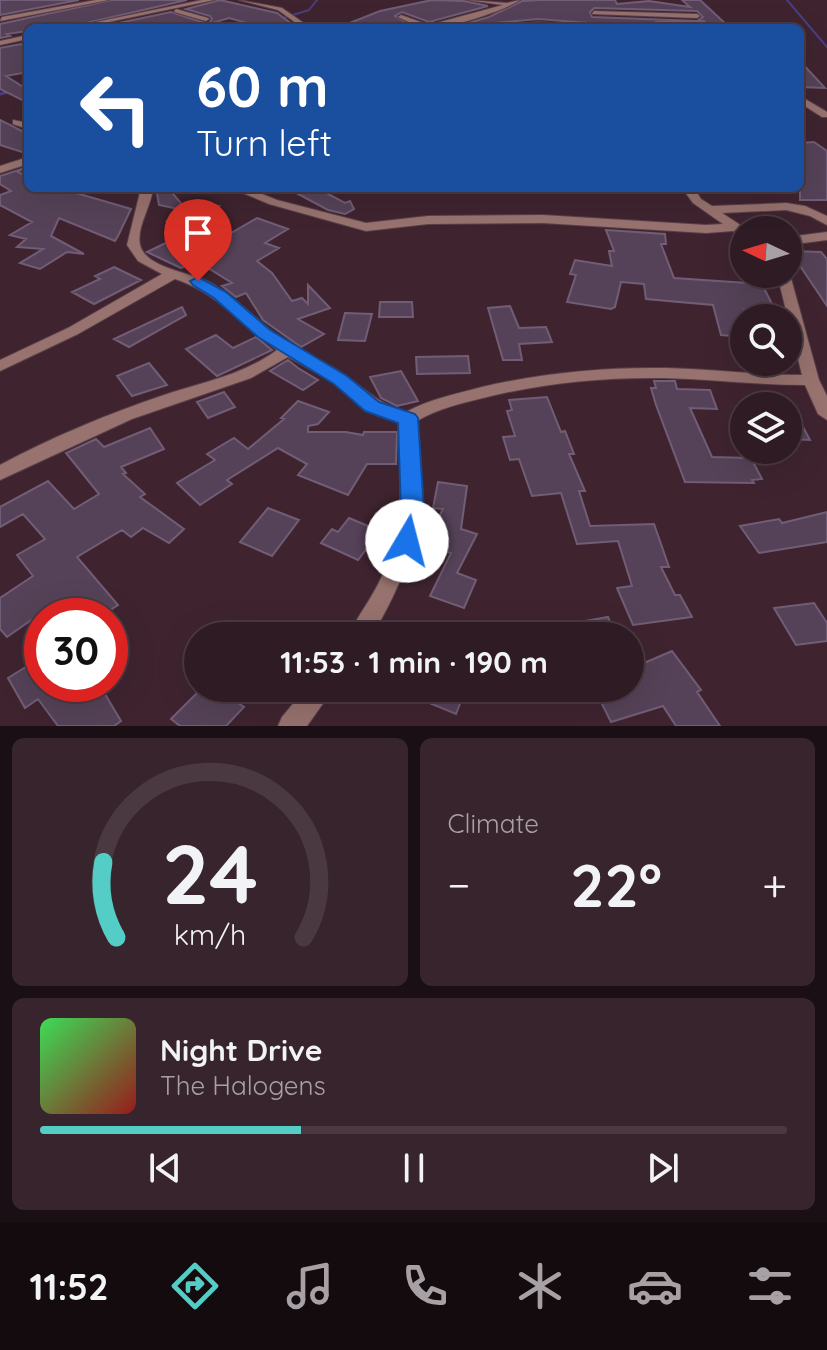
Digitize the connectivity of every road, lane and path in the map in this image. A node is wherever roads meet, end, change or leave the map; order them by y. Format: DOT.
graph roads {
  1 [pos="106,0"];
  2 [pos="211,0"];
  3 [pos="242,0"];
  4 [pos="470,0"];
  5 [pos="515,2"];
  6 [pos="589,3"];
  7 [pos="170,9"];
  8 [pos="480,13"];
  9 [pos="594,13"];
  10 [pos="697,16"];
  11 [pos="401,17"];
  12 [pos="1,18"];
  13 [pos="206,19"];
  14 [pos="15,24"];
  15 [pos="91,24"];
  16 [pos="302,24"];
  17 [pos="419,24"];
  18 [pos="438,24"];
  19 [pos="496,24"];
  20 [pos="587,24"];
  21 [pos="24,38"];
  22 [pos="0,43"];
  23 [pos="804,102"];
  24 [pos="825,115"];
  25 [pos="16,122"];
  26 [pos="24,125"];
  27 [pos="24,161"];
  28 [pos="0,170"];
  29 [pos="147,192"];
  30 [pos="247,192"];
  31 [pos="692,192"];
  32 [pos="709,210"];
  33 [pos="827,221"];
  34 [pos="730,224"];
  35 [pos="730,230"];
  36 [pos="827,236"];
  37 [pos="802,239"];
  38 [pos="173,274"];
  39 [pos="788,288"];
  40 [pos="287,350"];
  41 [pos="0,366"];
  42 [pos="811,380"];
  43 [pos="827,414"];
  44 [pos="408,418"];
  45 [pos="0,473"];
  46 [pos="369,622"];
  47 [pos="311,702"];
  48 [pos="291,726"];
  1 -- 12 [label="street"];
  2 -- 7 [label="street"];
  3 -- 16 [label="street"];
  4 -- 5 [label="street"];
  5 -- 8 [label="street"];
  6 -- 9 [label="street"];
  7 -- 13 [label="street"];
  7 -- 15 [label="street"];
  8 -- 18 [label="street"];
  8 -- 19 [label="street"];
  9 -- 10 [label="street"];
  9 -- 20 [label="street"];
  11 -- 17 [label="street"];
  12 -- 14 [label="street"];
  21 -- 22 [label="street"];
  23 -- 24 [label="street"];
  25 -- 26 [label="street"];
  27 -- 28 [label="street"];
  29 -- 38 [label="street"];
  30 -- 35 [label="street"];
  31 -- 32 [label="street"];
  32 -- 33 [label="street"];
  32 -- 34 [label="street"];
  36 -- 37 [label="street"];
  38 -- 40 [label="street"];
  38 -- 41 [label="street"];
  39 -- 42 [label="street"];
  40 -- 44 [label="street"];
  40 -- 45 [label="street"];
  42 -- 43 [label="street"];
  42 -- 44 [label="street"];
  44 -- 46 [label="street"];
  47 -- 48 [label="street"];
}
